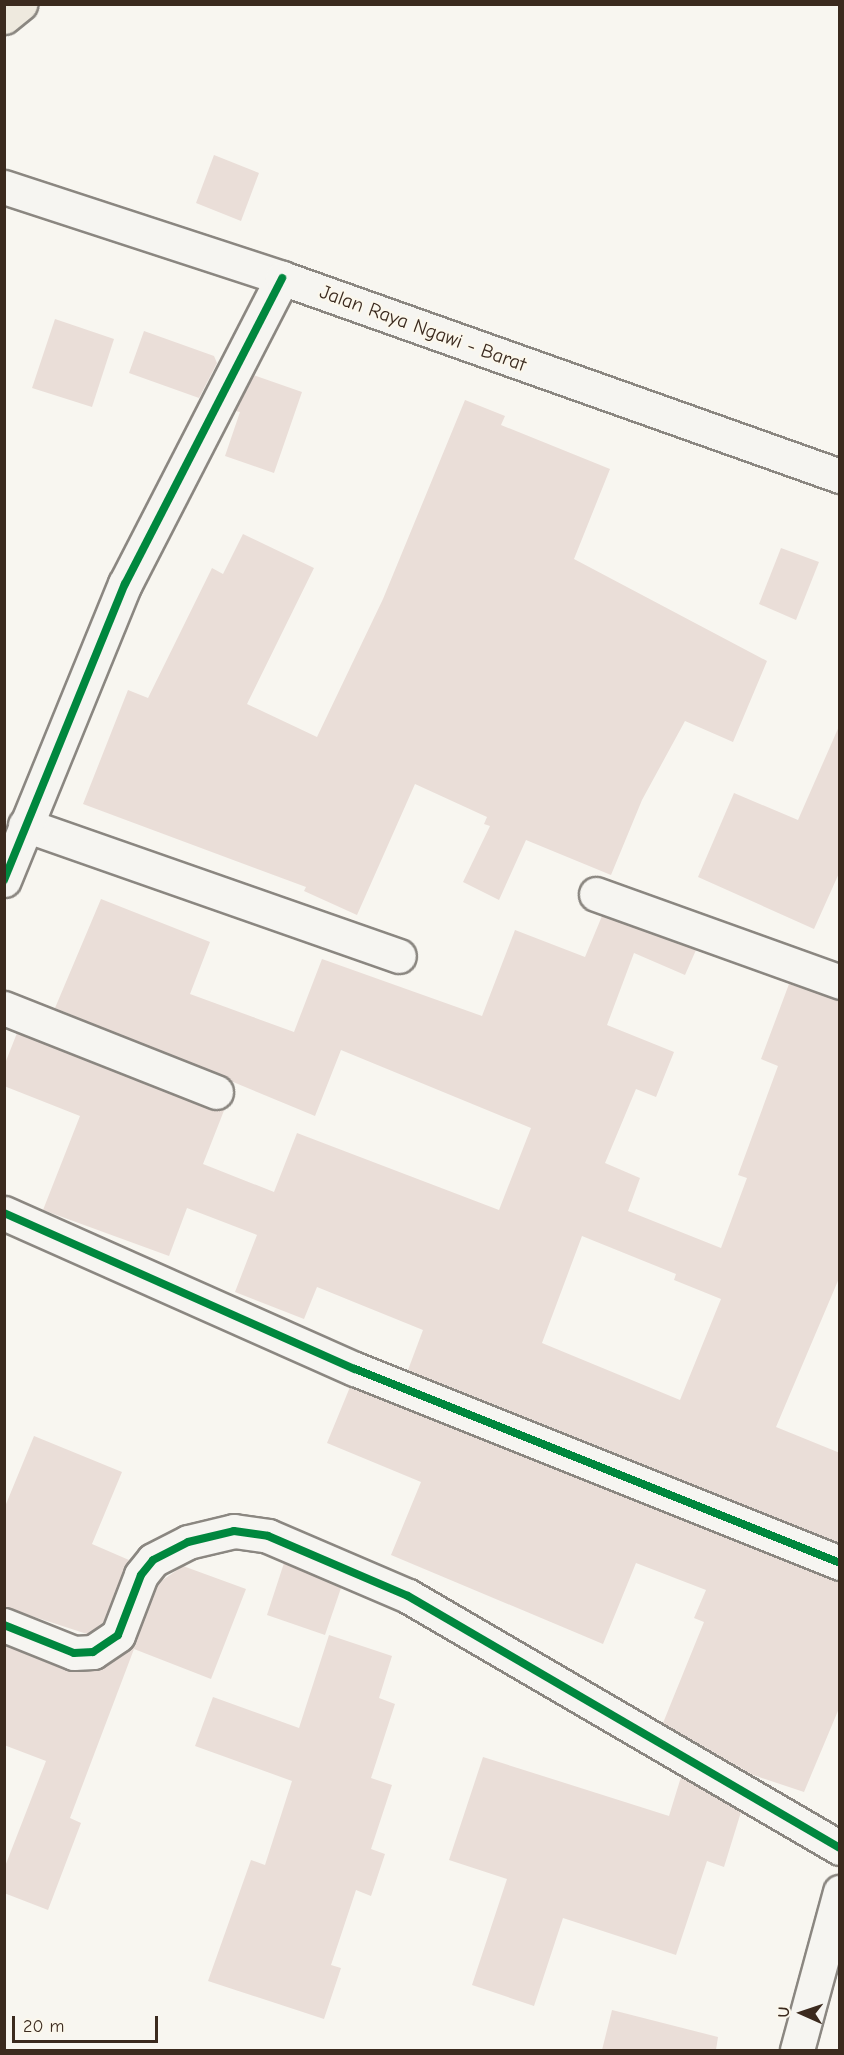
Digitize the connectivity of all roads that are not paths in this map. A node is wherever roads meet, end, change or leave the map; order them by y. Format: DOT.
graph roads {
  1 [pos="20,4"];
  2 [pos="4,17"];
  3 [pos="4,187"];
  4 [pos="282,278"];
  5 [pos="840,476"];
  6 [pos="25,825"];
  7 [pos="4,880"];
  8 [pos="596,894"];
  9 [pos="399,956"];
  10 [pos="840,982"];
  11 [pos="4,1008"];
  12 [pos="216,1092"];
  13 [pos="4,1213"];
  14 [pos="840,1563"];
  15 [pos="4,1625"];
  16 [pos="840,1848"];
  17 [pos="840,1892"];
  18 [pos="797,2050"];
  1 -- 2 [label="highway"];
  3 -- 4 [label="street, Jalan Raya Ngawi - Barat"];
  4 -- 5 [label="street, Jalan Raya Ngawi - Barat"];
  4 -- 6 [label="street"];
  6 -- 7 [label="street"];
  6 -- 9 [label="street"];
  8 -- 10 [label="street"];
  11 -- 12 [label="street"];
  13 -- 14 [label="street"];
  15 -- 16 [label="street"];
  17 -- 18 [label="street"];
}
